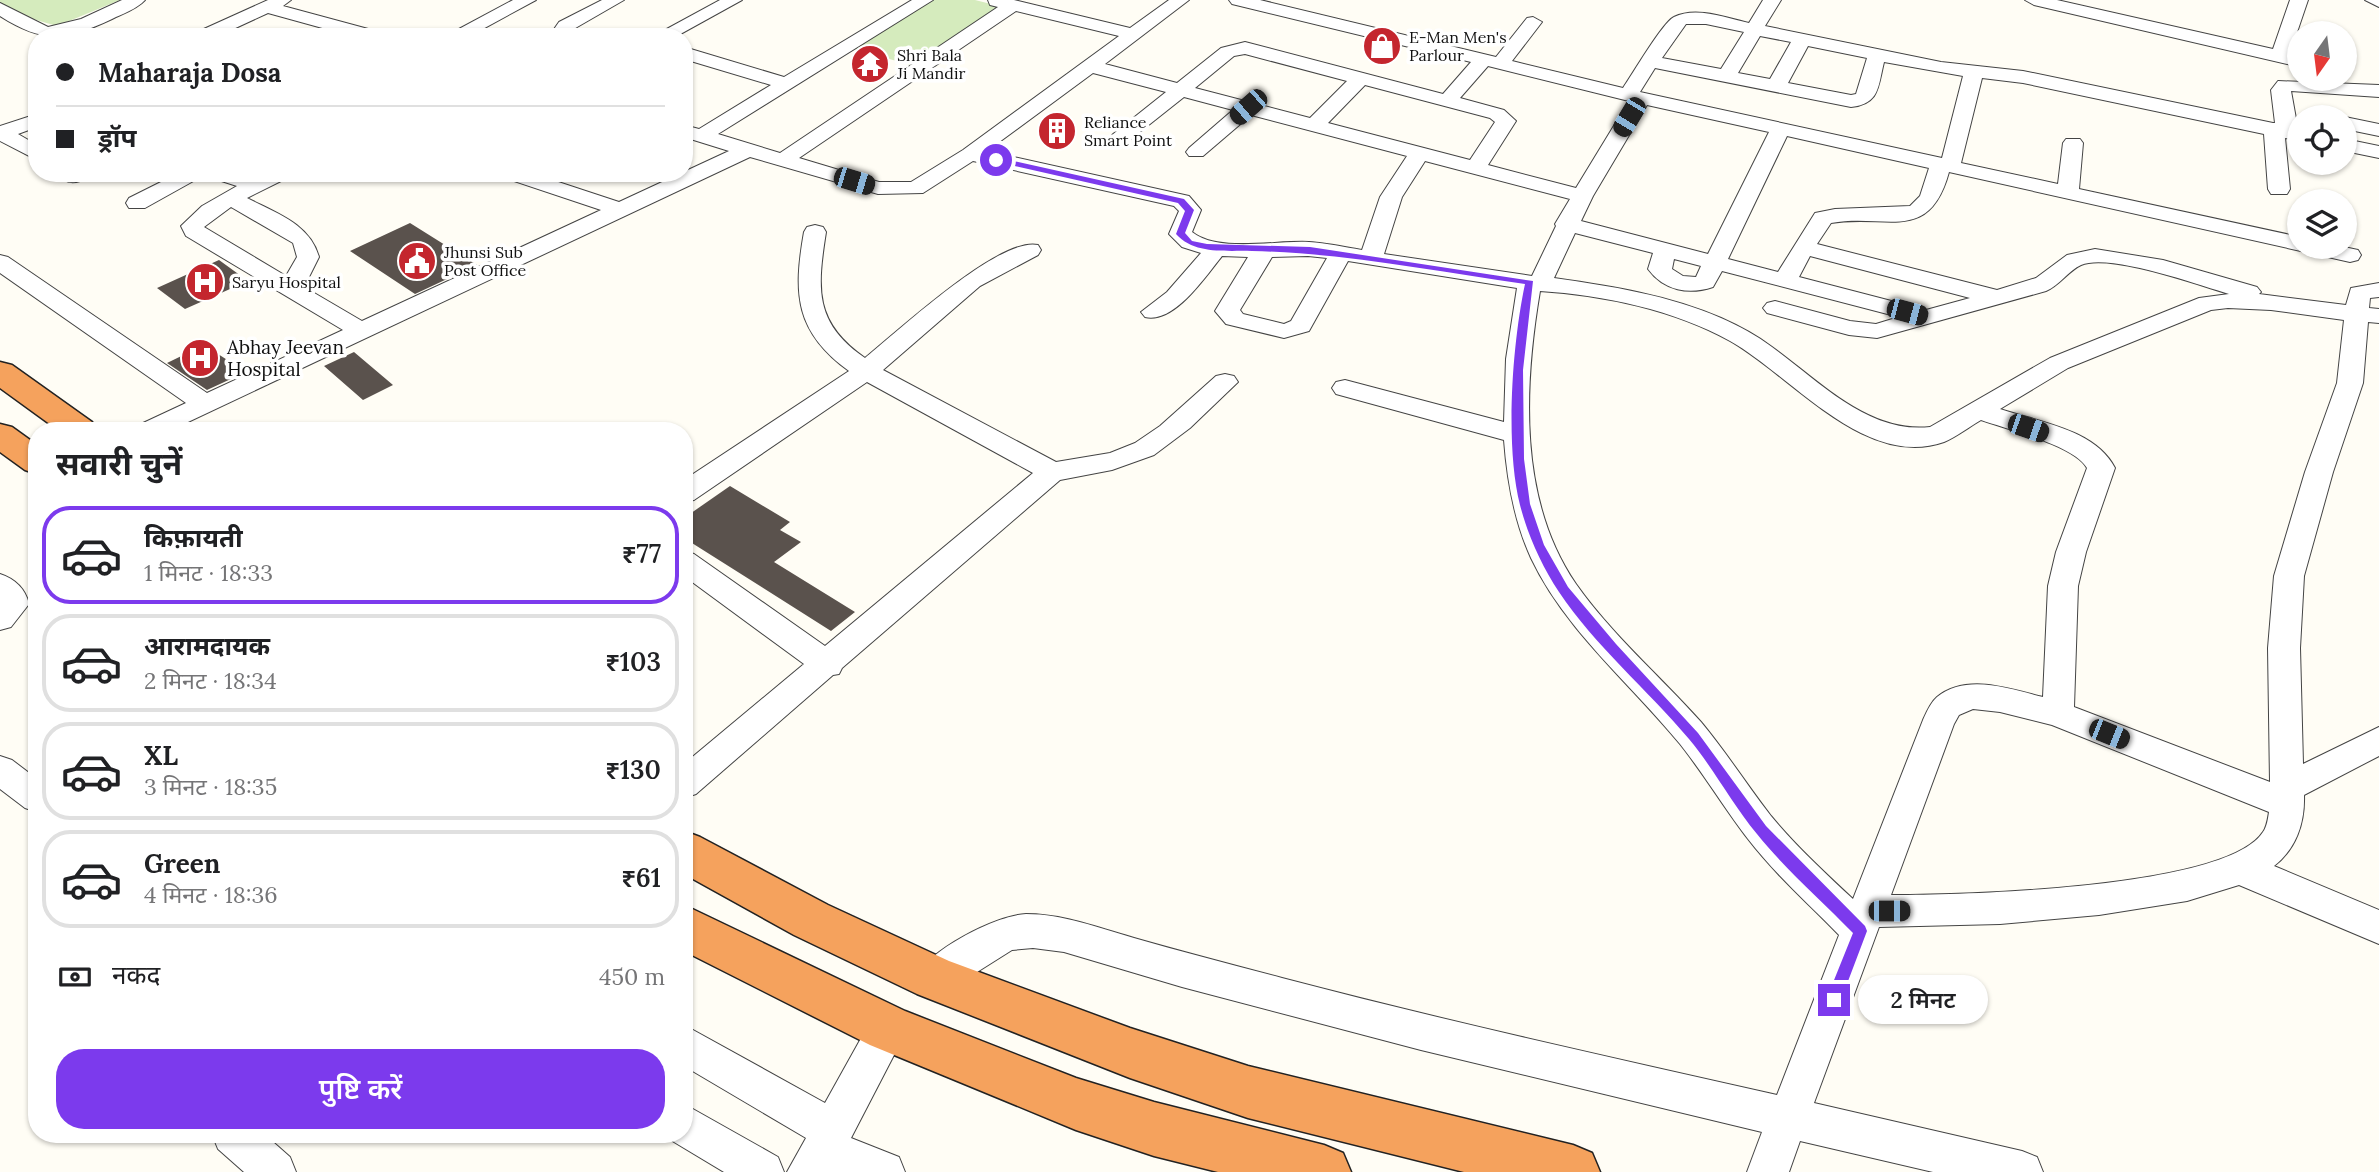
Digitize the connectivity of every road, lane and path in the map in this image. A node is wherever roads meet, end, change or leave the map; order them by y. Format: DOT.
graph roads {
  1 [pos="136,0"];
  2 [pos="316,0"];
  3 [pos="498,0"];
  4 [pos="615,0"];
  5 [pos="733,0"];
  6 [pos="924,0"];
  7 [pos="992,0"];
  8 [pos="1180,0"];
  9 [pos="1242,0"];
  10 [pos="1769,0"];
  11 [pos="2034,0"];
  12 [pos="2299,0"];
  13 [pos="522,2"];
  14 [pos="1013,5"];
  15 [pos="279,7"];
  16 [pos="0,8"];
  17 [pos="1533,22"];
  18 [pos="33,28"];
  19 [pos="70,28"];
  20 [pos="224,28"];
  21 [pos="250,28"];
  22 [pos="348,28"];
  23 [pos="471,28"];
  24 [pos="564,28"];
  25 [pos="679,28"];
  26 [pos="1754,29"];
  27 [pos="1133,34"];
  28 [pos="1802,39"];
  29 [pos="1877,55"];
  30 [pos="2280,56"];
  31 [pos="693,57"];
  32 [pos="2287,58"];
  33 [pos="1492,61"];
  34 [pos="1650,61"];
  35 [pos="1090,66"];
  36 [pos="1974,72"];
  37 [pos="1362,77"];
  38 [pos="1726,77"];
  39 [pos="2379,79"];
  40 [pos="2357,80"];
  41 [pos="787,84"];
  42 [pos="2357,84"];
  43 [pos="2287,86"];
  44 [pos="1775,88"];
  45 [pos="1179,89"];
  46 [pos="2379,90"];
  47 [pos="1635,96"];
  48 [pos="1448,100"];
  49 [pos="1248,107"];
  50 [pos="28,109"];
  51 [pos="28,121"];
  52 [pos="1315,124"];
  53 [pos="1,125"];
  54 [pos="2357,125"];
  55 [pos="1781,129"];
  56 [pos="2379,130"];
  57 [pos="2287,132"];
  58 [pos="693,134"];
  59 [pos="1119,139"];
  60 [pos="2073,144"];
  61 [pos="28,147"];
  62 [pos="2357,147"];
  63 [pos="750,149"];
  64 [pos="1196,152"];
  65 [pos="1420,152"];
  66 [pos="2379,152"];
  67 [pos="970,154"];
  68 [pos="784,159"];
  69 [pos="1946,165"];
  70 [pos="1477,166"];
  71 [pos="693,176"];
  72 [pos="178,182"];
  73 [pos="245,182"];
  74 [pos="265,182"];
  75 [pos="536,182"];
  76 [pos="680,182"];
  77 [pos="258,186"];
  78 [pos="2279,189"];
  79 [pos="2068,192"];
  80 [pos="1582,196"];
  81 [pos="233,199"];
  82 [pos="137,203"];
  83 [pos="621,210"];
  84 [pos="1566,224"];
  85 [pos="814,232"];
  86 [pos="2287,241"];
  87 [pos="1803,247"];
  88 [pos="1217,248"];
  89 [pos="1265,249"];
  90 [pos="1030,250"];
  91 [pos="1341,253"];
  92 [pos="1371,258"];
  93 [pos="0,262"];
  94 [pos="1716,263"];
  95 [pos="1785,281"];
  96 [pos="1535,283"];
  97 [pos="291,289"];
  98 [pos="2379,290"];
  99 [pos="1999,298"];
  100 [pos="1775,307"];
  101 [pos="2310,309"];
  102 [pos="1153,312"];
  103 [pos="2367,315"];
  104 [pos="1931,318"];
  105 [pos="362,331"];
  106 [pos="866,371"];
  107 [pos="0,372"];
  108 [pos="1225,382"];
  109 [pos="1345,388"];
  110 [pos="206,404"];
  111 [pos="1980,411"];
  112 [pos="69,422"];
  113 [pos="167,422"];
  114 [pos="0,435"];
  115 [pos="1519,435"];
  116 [pos="28,455"];
  117 [pos="1052,472"];
  118 [pos="693,487"];
  119 [pos="693,567"];
  120 [pos="0,585"];
  121 [pos="0,619"];
  122 [pos="828,664"];
  123 [pos="2058,714"];
  124 [pos="2379,740"];
  125 [pos="0,770"];
  126 [pos="693,776"];
  127 [pos="28,791"];
  128 [pos="2287,796"];
  129 [pos="693,856"];
  130 [pos="2241,869"];
  131 [pos="1864,921"];
  132 [pos="2379,927"];
  133 [pos="693,932"];
  134 [pos="934,978"];
  135 [pos="880,1043"];
  136 [pos="693,1050"];
  137 [pos="1789,1116"];
  138 [pos="693,1129"];
  139 [pos="826,1141"];
  140 [pos="243,1143"];
  141 [pos="1214,1158"];
  142 [pos="275,1172"];
  143 [pos="763,1172"];
  144 [pos="884,1172"];
  145 [pos="1324,1172"];
  146 [pos="1573,1172"];
  147 [pos="1768,1172"];
  148 [pos="2022,1172"];
  1 -- 19 [label="street"];
  2 -- 15 [label="street"];
  3 -- 13 [label="street"];
  4 -- 24 [label="street"];
  5 -- 25 [label="street"];
  6 -- 41 [label="street"];
  7 -- 14 [label="street"];
  8 -- 27 [label="street"];
  9 -- 33 [label="street"];
  10 -- 26 [label="street"];
  11 -- 30 [label="street"];
  12 -- 30 [label="street"];
  13 -- 23 [label="street"];
  14 -- 27 [label="street"];
  14 -- 68 [label="street"];
  15 -- 20 [label="street"];
  15 -- 21 [label="street"];
  15 -- 22 [label="street"];
  16 -- 18 [label="street"];
  17 -- 33 [label="street"];
  26 -- 28 [label="street"];
  26 -- 34 [label="street"];
  26 -- 38 [label="street"];
  27 -- 35 [label="street"];
  28 -- 29 [label="street"];
  28 -- 44 [label="street"];
  29 -- 36 [label="street"];
  29 -- 44 [label="street"];
  30 -- 32 [label="street"];
  31 -- 41 [label="street"];
  33 -- 47 [label="street"];
  33 -- 48 [label="street"];
  34 -- 38 [label="street"];
  34 -- 47 [label="street"];
  35 -- 45 [label="street"];
  35 -- 67 [label="street"];
  36 -- 57 [label="street"];
  36 -- 69 [label="street"];
  37 -- 45 [label="street"];
  37 -- 48 [label="street"];
  37 -- 52 [label="street"];
  38 -- 44 [label="street"];
  39 -- 40 [label="street"];
  41 -- 58 [label="street"];
  42 -- 46 [label="street"];
  43 -- 57 [label="street"];
  45 -- 49 [label="street"];
  45 -- 59 [label="street"];
  47 -- 55 [label="street"];
  47 -- 80 [label="street"];
  48 -- 70 [label="street"];
  49 -- 52 [label="street"];
  49 -- 64 [label="street"];
  50 -- 53 [label="street"];
  51 -- 53 [label="street"];
  52 -- 65 [label="street"];
  53 -- 61 [label="street"];
  54 -- 56 [label="street"];
  55 -- 69 [label="street"];
  55 -- 94 [label="street"];
  57 -- 78 [label="street"];
  58 -- 63 [label="street"];
  60 -- 79 [label="street"];
  62 -- 66 [label="street"];
  63 -- 68 [label="street"];
  63 -- 71 [label="street"];
  65 -- 70 [label="street"];
  65 -- 92 [label="street"];
  67 -- 68 [label="street"];
  67 -- 88 [label="street"];
  69 -- 79 [label="street"];
  69 -- 87 [label="street"];
  70 -- 80 [label="street"];
  72 -- 82 [label="street"];
  73 -- 77 [label="street"];
  74 -- 77 [label="street"];
  75 -- 83 [label="street"];
  76 -- 83 [label="street"];
  77 -- 81 [label="street"];
  79 -- 86 [label="street"];
  80 -- 84 [label="street"];
  81 -- 97 [label="street"];
  81 -- 97 [label="street"];
  83 -- 105 [label="street"];
  84 -- 94 [label="street"];
  84 -- 96 [label="street"];
  85 -- 106 [label="street"];
  87 -- 95 [label="street"];
  87 -- 99 [label="street"];
  88 -- 89 [label="street"];
  88 -- 102 [label="street"];
  89 -- 91 [label="street"];
  89 -- 91 [label="street"];
  90 -- 106 [label="street"];
  91 -- 92 [label="street"];
  92 -- 96 [label="street"];
  93 -- 110 [label="street"];
  94 -- 95 [label="street"];
  95 -- 104 [label="street"];
  96 -- 111 [label="street"];
  96 -- 115 [label="street"];
  97 -- 105 [label="street"];
  98 -- 103 [label="street"];
  99 -- 101 [label="street"];
  99 -- 104 [label="street"];
  100 -- 104 [label="street"];
  101 -- 103 [label="street"];
  101 -- 111 [label="street"];
  103 -- 128 [label="street"];
  105 -- 110 [label="street"];
  106 -- 117 [label="street"];
  106 -- 118 [label="street"];
  107 -- 112 [label="highway"];
  108 -- 117 [label="street"];
  109 -- 115 [label="street"];
  110 -- 113 [label="street"];
  111 -- 123 [label="street"];
  114 -- 116 [label="highway"];
  115 -- 131 [label="street"];
  117 -- 122 [label="street"];
  119 -- 122 [label="street"];
  120 -- 121 [label="street"];
  122 -- 126 [label="street"];
  123 -- 128 [label="street"];
  123 -- 131 [label="street"];
  124 -- 128 [label="street"];
  125 -- 127 [label="street"];
  128 -- 130 [label="street"];
  129 -- 134 [label="highway"];
  130 -- 131 [label="street"];
  130 -- 132 [label="street"];
  131 -- 137 [label="street"];
  133 -- 135 [label="highway"];
  134 -- 137 [label="street"];
  134 -- 146 [label="highway"];
  135 -- 139 [label="street"];
  135 -- 141 [label="highway"];
  136 -- 139 [label="street"];
  137 -- 147 [label="street"];
  137 -- 148 [label="street"];
  138 -- 143 [label="street"];
  139 -- 144 [label="street"];
  140 -- 142 [label="street"];
  141 -- 145 [label="highway"];
}
